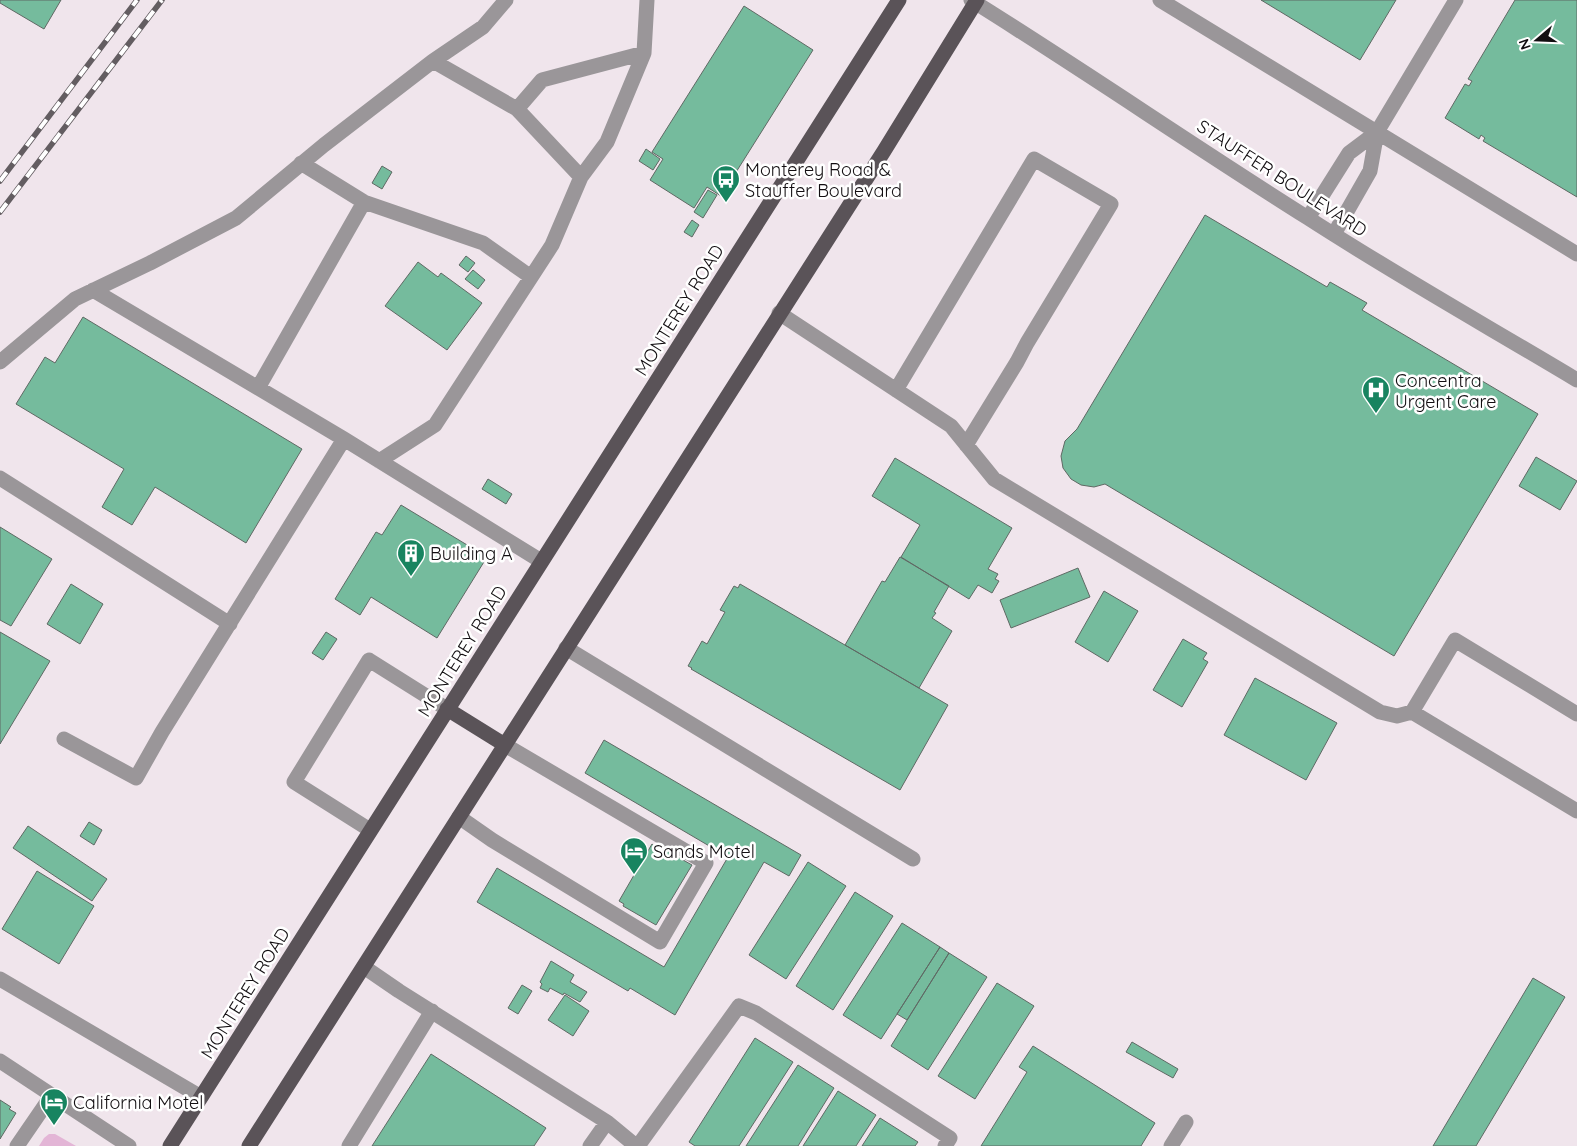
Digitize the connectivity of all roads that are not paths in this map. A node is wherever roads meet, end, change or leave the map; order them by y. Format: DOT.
graph roads {
  1 [pos="506,0"];
  2 [pos="647,0"];
  3 [pos="899,0"];
  4 [pos="1160,0"];
  5 [pos="1456,0"];
  6 [pos="975,1"];
  7 [pos="644,53"];
  8 [pos="433,61"];
  9 [pos="517,109"];
  10 [pos="1377,132"];
  11 [pos="301,164"];
  12 [pos="582,177"];
  13 [pos="364,202"];
  14 [pos="1308,218"];
  15 [pos="1334,234"];
  16 [pos="1577,254"];
  17 [pos="532,277"];
  18 [pos="93,290"];
  19 [pos="779,313"];
  20 [pos="0,362"];
  21 [pos="1577,380"];
  22 [pos="258,388"];
  23 [pos="896,390"];
  24 [pos="344,439"];
  25 [pos="966,445"];
  26 [pos="379,461"];
  27 [pos="0,478"];
  28 [pos="541,561"];
  29 [pos="230,624"];
  30 [pos="566,648"];
  31 [pos="447,709"];
  32 [pos="1412,712"];
  33 [pos="1577,714"];
  34 [pos="64,739"];
  35 [pos="505,745"];
  36 [pos="1577,811"];
  37 [pos="459,817"];
  38 [pos="370,830"];
  39 [pos="913,859"];
  40 [pos="364,966"];
  41 [pos="0,979"];
  42 [pos="432,1011"];
  43 [pos="0,1061"];
  44 [pos="52,1095"];
  45 [pos="201,1097"];
  46 [pos="607,1122"];
  47 [pos="1186,1122"];
  48 [pos="17,1146"];
  49 [pos="129,1146"];
  50 [pos="170,1146"];
  51 [pos="249,1146"];
  52 [pos="348,1146"];
  53 [pos="590,1146"];
  54 [pos="637,1146"];
  55 [pos="944,1146"];
  56 [pos="1171,1146"];
  1 -- 8 [label="street"];
  2 -- 7 [label="street"];
  3 -- 28 [label="main road, MONTEREY ROAD"];
  4 -- 10 [label="street"];
  5 -- 10 [label="street"];
  6 -- 14 [label="street, STAUFFER BOULEVARD"];
  6 -- 19 [label="main road"];
  7 -- 9 [label="street"];
  7 -- 12 [label="street"];
  8 -- 9 [label="street"];
  8 -- 11 [label="street"];
  9 -- 12 [label="street"];
  10 -- 14 [label="street"];
  10 -- 15 [label="street"];
  10 -- 16 [label="street"];
  11 -- 13 [label="street"];
  11 -- 18 [label="street"];
  12 -- 17 [label="street"];
  13 -- 17 [label="street"];
  13 -- 22 [label="street"];
  14 -- 15 [label="street, STAUFFER BOULEVARD"];
  15 -- 21 [label="street, STAUFFER BOULEVARD"];
  17 -- 26 [label="street"];
  18 -- 20 [label="street"];
  18 -- 22 [label="street"];
  19 -- 23 [label="street"];
  19 -- 30 [label="main road"];
  22 -- 24 [label="street"];
  23 -- 25 [label="street"];
  23 -- 25 [label="street"];
  24 -- 26 [label="street"];
  24 -- 29 [label="street"];
  25 -- 32 [label="street"];
  26 -- 28 [label="street"];
  27 -- 29 [label="street"];
  28 -- 31 [label="main road, MONTEREY ROAD"];
  29 -- 34 [label="street"];
  30 -- 35 [label="main road"];
  30 -- 39 [label="street"];
  31 -- 35 [label="main road"];
  31 -- 38 [label="main road, MONTEREY ROAD"];
  31 -- 38 [label="street"];
  32 -- 33 [label="street"];
  32 -- 36 [label="street"];
  35 -- 37 [label="main road"];
  35 -- 37 [label="street"];
  37 -- 40 [label="main road"];
  38 -- 45 [label="main road, MONTEREY ROAD"];
  40 -- 42 [label="street"];
  40 -- 51 [label="main road"];
  41 -- 45 [label="street"];
  42 -- 46 [label="street"];
  42 -- 52 [label="street"];
  43 -- 44 [label="street"];
  44 -- 48 [label="street"];
  44 -- 49 [label="street"];
  45 -- 50 [label="main road, MONTEREY ROAD"];
  46 -- 53 [label="street"];
  46 -- 54 [label="street"];
  47 -- 56 [label="street"];
  54 -- 55 [label="street"];
}
